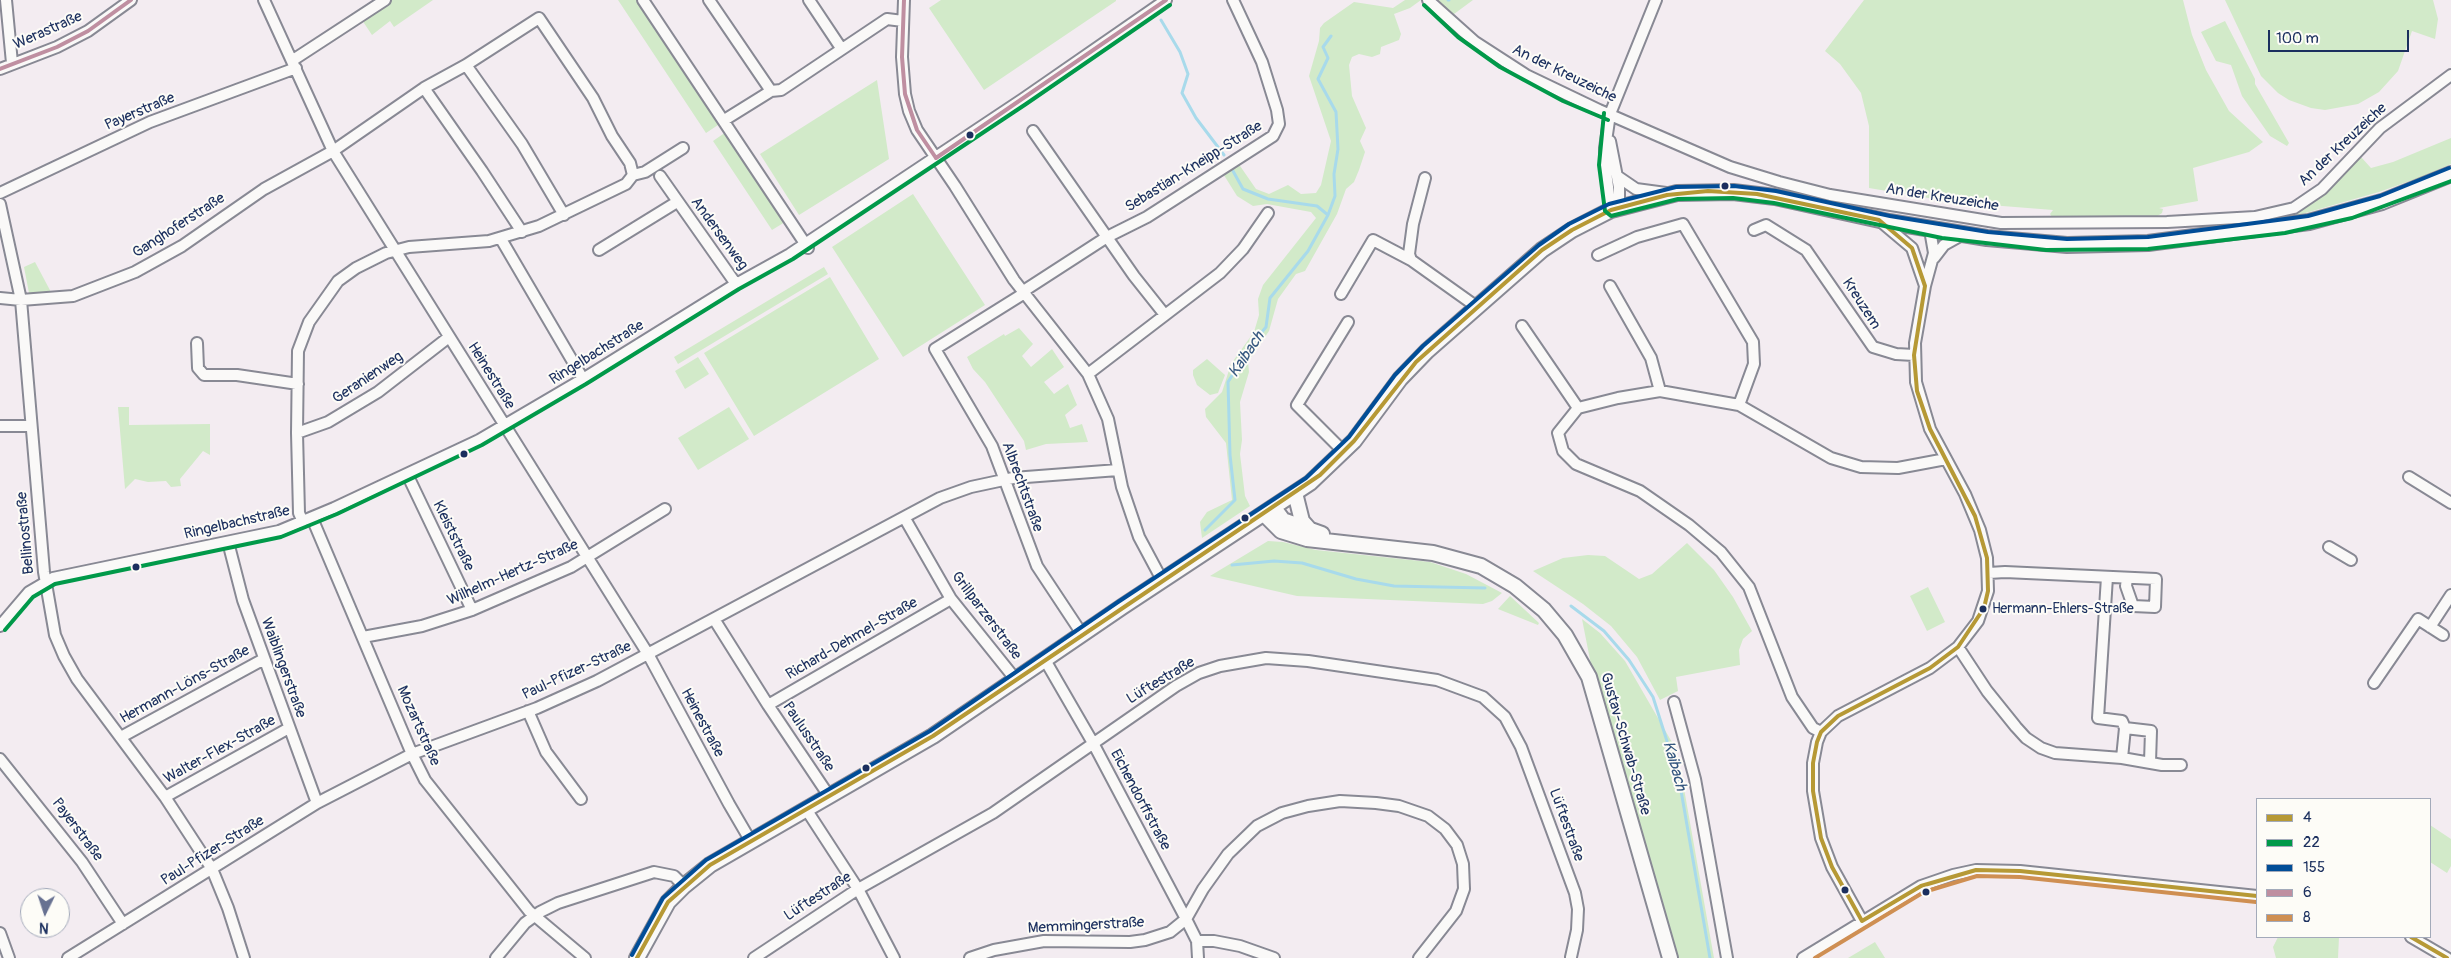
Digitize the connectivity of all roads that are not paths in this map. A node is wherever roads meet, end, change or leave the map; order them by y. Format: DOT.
graph roads {
  1 [pos="6,0"];
  2 [pos="131,0"];
  3 [pos="264,0"];
  4 [pos="385,0"];
  5 [pos="643,0"];
  6 [pos="709,0"];
  7 [pos="809,0"];
  8 [pos="905,0"];
  9 [pos="1166,0"];
  10 [pos="1233,0"];
  11 [pos="1428,0"];
  12 [pos="1656,0"];
  13 [pos="903,21"];
  14 [pos="841,48"];
  15 [pos="12,63"];
  16 [pos="295,64"];
  17 [pos="466,66"];
  18 [pos="0,69"];
  19 [pos="2451,75"];
  20 [pos="424,88"];
  21 [pos="770,91"];
  22 [pos="1610,114"];
  23 [pos="726,119"];
  24 [pos="1033,131"];
  25 [pos="1608,131"];
  26 [pos="683,148"];
  27 [pos="334,151"];
  28 [pos="936,158"];
  29 [pos="2451,174"];
  30 [pos="633,175"];
  31 [pos="660,176"];
  32 [pos="1618,176"];
  33 [pos="1425,178"];
  34 [pos="0,192"];
  35 [pos="1677,193"];
  36 [pos="677,202"];
  37 [pos="0,204"];
  38 [pos="1615,209"];
  39 [pos="1268,213"];
  40 [pos="564,215"];
  41 [pos="1879,220"];
  42 [pos="1754,230"];
  43 [pos="1930,230"];
  44 [pos="522,232"];
  45 [pos="1962,235"];
  46 [pos="1107,237"];
  47 [pos="502,239"];
  48 [pos="807,246"];
  49 [pos="395,250"];
  50 [pos="599,250"];
  51 [pos="1598,255"];
  52 [pos="1933,259"];
  53 [pos="1411,260"];
  54 [pos="736,284"];
  55 [pos="1610,286"];
  56 [pos="1925,286"];
  57 [pos="1023,293"];
  58 [pos="1341,294"];
  59 [pos="0,298"];
  60 [pos="21,300"];
  61 [pos="1477,307"];
  62 [pos="1165,316"];
  63 [pos="1348,322"];
  64 [pos="1522,326"];
  65 [pos="449,337"];
  66 [pos="197,343"];
  67 [pos="935,349"];
  68 [pos="1914,354"];
  69 [pos="1088,374"];
  70 [pos="583,379"];
  71 [pos="298,384"];
  72 [pos="1660,391"];
  73 [pos="1739,405"];
  74 [pos="1578,408"];
  75 [pos="0,426"];
  76 [pos="31,426"];
  77 [pos="504,426"];
  78 [pos="297,433"];
  79 [pos="1344,452"];
  80 [pos="1946,459"];
  81 [pos="1118,470"];
  82 [pos="407,474"];
  83 [pos="2409,477"];
  84 [pos="1005,479"];
  85 [pos="1295,493"];
  86 [pos="2451,503"];
  87 [pos="665,509"];
  88 [pos="1269,511"];
  89 [pos="904,517"];
  90 [pos="307,520"];
  91 [pos="1311,531"];
  92 [pos="228,542"];
  93 [pos="1348,544"];
  94 [pos="2329,547"];
  95 [pos="586,558"];
  96 [pos="2351,560"];
  97 [pos="1989,573"];
  98 [pos="2106,577"];
  99 [pos="2127,578"];
  100 [pos="1162,580"];
  101 [pos="45,581"];
  102 [pos="2451,595"];
  103 [pos="951,599"];
  104 [pos="472,610"];
  105 [pos="714,619"];
  106 [pos="0,626"];
  107 [pos="2430,627"];
  108 [pos="1082,634"];
  109 [pos="2443,635"];
  110 [pos="363,637"];
  111 [pos="1958,647"];
  112 [pos="648,654"];
  113 [pos="264,659"];
  114 [pos="1045,660"];
  115 [pos="1016,680"];
  116 [pos="2374,683"];
  117 [pos="1674,702"];
  118 [pos="768,705"];
  119 [pos="528,711"];
  120 [pos="289,728"];
  121 [pos="2125,728"];
  122 [pos="1822,732"];
  123 [pos="121,737"];
  124 [pos="1093,743"];
  125 [pos="412,754"];
  126 [pos="2122,758"];
  127 [pos="0,759"];
  128 [pos="2150,762"];
  129 [pos="2181,765"];
  130 [pos="829,796"];
  131 [pos="165,797"];
  132 [pos="581,800"];
  133 [pos="317,803"];
  134 [pos="806,809"];
  135 [pos="750,840"];
  136 [pos="212,869"];
  137 [pos="684,886"];
  138 [pos="858,889"];
  139 [pos="2256,896"];
  140 [pos="534,916"];
  141 [pos="1186,919"];
  142 [pos="1862,921"];
  143 [pos="123,924"];
  144 [pos="0,933"];
  145 [pos="2413,938"];
  146 [pos="1197,941"];
  147 [pos="2,947"];
  148 [pos="1571,957"];
  149 [pos="9,958"];
  150 [pos="68,958"];
  151 [pos="244,958"];
  152 [pos="496,958"];
  153 [pos="585,958"];
  154 [pos="637,958"];
  155 [pos="754,958"];
  156 [pos="894,958"];
  157 [pos="970,958"];
  158 [pos="1198,958"];
  159 [pos="1274,958"];
  160 [pos="1420,958"];
  161 [pos="1670,958"];
  162 [pos="1726,958"];
  163 [pos="1803,958"];
  164 [pos="2447,958"];
  1 -- 15 [label="street"];
  2 -- 15 [label="street, Werastraße"];
  3 -- 16 [label="street, Heinestraße"];
  4 -- 16 [label="street, Payerstraße"];
  5 -- 48 [label="street"];
  6 -- 21 [label="street"];
  7 -- 14 [label="street"];
  8 -- 13 [label="street"];
  9 -- 28 [label="street, Ringelbachstraße"];
  10 -- 46 [label="street, Sebastian-Kneipp-Straße"];
  11 -- 22 [label="street, An der Kreuzeiche"];
  12 -- 22 [label="street"];
  13 -- 14 [label="street"];
  13 -- 28 [label="street"];
  14 -- 21 [label="street"];
  15 -- 18 [label="street, Werastraße"];
  16 -- 27 [label="street, Heinestraße"];
  16 -- 34 [label="street, Payerstraße"];
  17 -- 20 [label="street, Ganghoferstraße"];
  17 -- 30 [label="street, Ganghoferstraße"];
  17 -- 40 [label="street"];
  19 -- 22 [label="street, An der Kreuzeiche"];
  20 -- 27 [label="street, Ganghoferstraße"];
  20 -- 44 [label="street"];
  21 -- 23 [label="street"];
  22 -- 25 [label="street"];
  24 -- 46 [label="street"];
  25 -- 32 [label="street"];
  25 -- 38 [label="street"];
  26 -- 30 [label="street, Mozartstraße"];
  27 -- 49 [label="street, Heinestraße"];
  27 -- 60 [label="street, Ganghoferstraße"];
  28 -- 48 [label="street, Ringelbachstraße"];
  28 -- 57 [label="street"];
  29 -- 45 [label="main road"];
  30 -- 40 [label="street, Mozartstraße"];
  31 -- 36 [label="street, Andersenweg"];
  32 -- 35 [label="street"];
  32 -- 38 [label="street"];
  33 -- 53 [label="street"];
  35 -- 38 [label="main road"];
  35 -- 41 [label="main road"];
  36 -- 50 [label="street, Andersenweg"];
  36 -- 54 [label="street, Andersenweg"];
  37 -- 60 [label="street, Bellinostraße"];
  38 -- 61 [label="main road"];
  39 -- 62 [label="street"];
  40 -- 44 [label="street, Mozartstraße"];
  41 -- 43 [label="main road"];
  41 -- 56 [label="street"];
  42 -- 68 [label="street, Kreuzem"];
  43 -- 45 [label="main road"];
  43 -- 52 [label="street"];
  44 -- 47 [label="street, Mozartstraße"];
  45 -- 52 [label="street"];
  46 -- 57 [label="street, Sebastian-Kneipp-Straße"];
  46 -- 62 [label="street"];
  47 -- 49 [label="street, Mozartstraße"];
  47 -- 70 [label="street"];
  48 -- 54 [label="street, Ringelbachstraße"];
  49 -- 65 [label="street, Heinestraße"];
  49 -- 71 [label="street, Mozartstraße"];
  51 -- 73 [label="street"];
  52 -- 56 [label="street"];
  53 -- 58 [label="street"];
  53 -- 61 [label="street"];
  54 -- 70 [label="street, Ringelbachstraße"];
  55 -- 72 [label="street"];
  56 -- 68 [label="street"];
  57 -- 67 [label="street, Sebastian-Kneipp-Straße"];
  57 -- 69 [label="street"];
  59 -- 60 [label="street, Ganghoferstraße"];
  60 -- 76 [label="street, Bellinostraße"];
  61 -- 79 [label="main road"];
  62 -- 69 [label="street"];
  63 -- 79 [label="street"];
  64 -- 74 [label="street"];
  65 -- 77 [label="street, Heinestraße"];
  65 -- 78 [label="street, Geranienweg"];
  66 -- 71 [label="street"];
  67 -- 84 [label="street, Albrechtstraße"];
  68 -- 80 [label="street"];
  69 -- 81 [label="street"];
  70 -- 77 [label="street, Ringelbachstraße"];
  71 -- 78 [label="street, Mozartstraße"];
  72 -- 73 [label="street"];
  72 -- 74 [label="street"];
  73 -- 80 [label="street"];
  74 -- 122 [label="street"];
  75 -- 76 [label="street"];
  76 -- 101 [label="street, Bellinostraße"];
  77 -- 82 [label="street, Ringelbachstraße"];
  77 -- 95 [label="street, Heinestraße"];
  78 -- 90 [label="street, Mozartstraße"];
  79 -- 85 [label="main road"];
  80 -- 97 [label="street"];
  81 -- 84 [label="street, Paul-Pfizer-Straße"];
  81 -- 100 [label="street"];
  82 -- 90 [label="street, Ringelbachstraße"];
  82 -- 104 [label="street, Kleiststraße"];
  83 -- 86 [label="street"];
  84 -- 89 [label="street, Paul-Pfizer-Straße"];
  84 -- 108 [label="street, Albrechtstraße"];
  85 -- 88 [label="main road"];
  85 -- 91 [label="main road"];
  87 -- 95 [label="street, Wilhelm-Hertz-Straße"];
  88 -- 91 [label="main road, Gustav-Schwab-Straße"];
  88 -- 93 [label="main road, Gustav-Schwab-Straße"];
  88 -- 100 [label="main road"];
  89 -- 103 [label="street, Grillparzerstraße"];
  89 -- 105 [label="street, Paul-Pfizer-Straße"];
  90 -- 92 [label="street, Ringelbachstraße"];
  90 -- 110 [label="street, Mozartstraße"];
  91 -- 93 [label="main road, Gustav-Schwab-Straße"];
  92 -- 101 [label="street, Ringelbachstraße"];
  92 -- 113 [label="street, Waiblingerstraße"];
  93 -- 161 [label="main road, Gustav-Schwab-Straße"];
  94 -- 96 [label="street"];
  95 -- 104 [label="street, Wilhelm-Hertz-Straße"];
  95 -- 112 [label="street, Heinestraße"];
  97 -- 98 [label="street"];
  97 -- 111 [label="street"];
  98 -- 99 [label="street"];
  98 -- 121 [label="street"];
  100 -- 108 [label="main road"];
  101 -- 106 [label="street, Ringelbachstraße"];
  101 -- 123 [label="street, Bellinostraße"];
  102 -- 107 [label="street"];
  103 -- 115 [label="street, Grillparzerstraße"];
  103 -- 118 [label="street, Richard-Dehmel-Straße"];
  104 -- 110 [label="street, Wilhelm-Hertz-Straße"];
  105 -- 112 [label="street, Paul-Pfizer-Straße"];
  105 -- 118 [label="street, Paulusstraße"];
  107 -- 109 [label="street"];
  107 -- 116 [label="street"];
  108 -- 114 [label="main road"];
  110 -- 125 [label="street, Mozartstraße"];
  111 -- 122 [label="street"];
  111 -- 126 [label="street"];
  112 -- 119 [label="street, Paul-Pfizer-Straße"];
  112 -- 135 [label="street, Heinestraße"];
  113 -- 120 [label="street, Waiblingerstraße"];
  113 -- 123 [label="street, Hermann-Löns-Straße"];
  114 -- 115 [label="main road"];
  114 -- 124 [label="street, Eichendorffstraße"];
  115 -- 130 [label="main road"];
  117 -- 162 [label="street"];
  118 -- 130 [label="street, Paulusstraße"];
  119 -- 125 [label="street, Paul-Pfizer-Straße"];
  119 -- 132 [label="street"];
  120 -- 131 [label="street, Walter-Flex-Straße"];
  120 -- 133 [label="street, Waiblingerstraße"];
  121 -- 126 [label="street"];
  121 -- 128 [label="street"];
  122 -- 142 [label="street"];
  123 -- 131 [label="street, Bellinostraße"];
  124 -- 138 [label="street, Lüftestraße"];
  124 -- 141 [label="street, Eichendorffstraße"];
  124 -- 148 [label="street, Lüftestraße"];
  125 -- 133 [label="street, Paul-Pfizer-Straße"];
  125 -- 140 [label="street, Mozartstraße"];
  126 -- 128 [label="street"];
  127 -- 143 [label="street, Payerstraße"];
  128 -- 129 [label="street"];
  130 -- 134 [label="main road"];
  131 -- 136 [label="street, Bellinostraße"];
  133 -- 136 [label="street, Paul-Pfizer-Straße"];
  134 -- 135 [label="main road"];
  134 -- 138 [label="street"];
  135 -- 137 [label="main road"];
  136 -- 143 [label="street, Paul-Pfizer-Straße"];
  136 -- 151 [label="street, Bellinostraße"];
  137 -- 140 [label="street"];
  137 -- 154 [label="main road"];
  138 -- 155 [label="street, Lüftestraße"];
  138 -- 156 [label="street"];
  139 -- 142 [label="street"];
  140 -- 152 [label="street"];
  140 -- 153 [label="street, Mozartstraße"];
  141 -- 146 [label="street, Eichendorffstraße"];
  141 -- 157 [label="street, Memmingerstraße"];
  141 -- 160 [label="street, Memmingerstraße"];
  142 -- 163 [label="street"];
  143 -- 150 [label="street, Paul-Pfizer-Straße"];
  144 -- 147 [label="street"];
  145 -- 164 [label="street"];
  146 -- 158 [label="street, Eichendorffstraße"];
  146 -- 159 [label="street"];
  147 -- 149 [label="street"];
}
